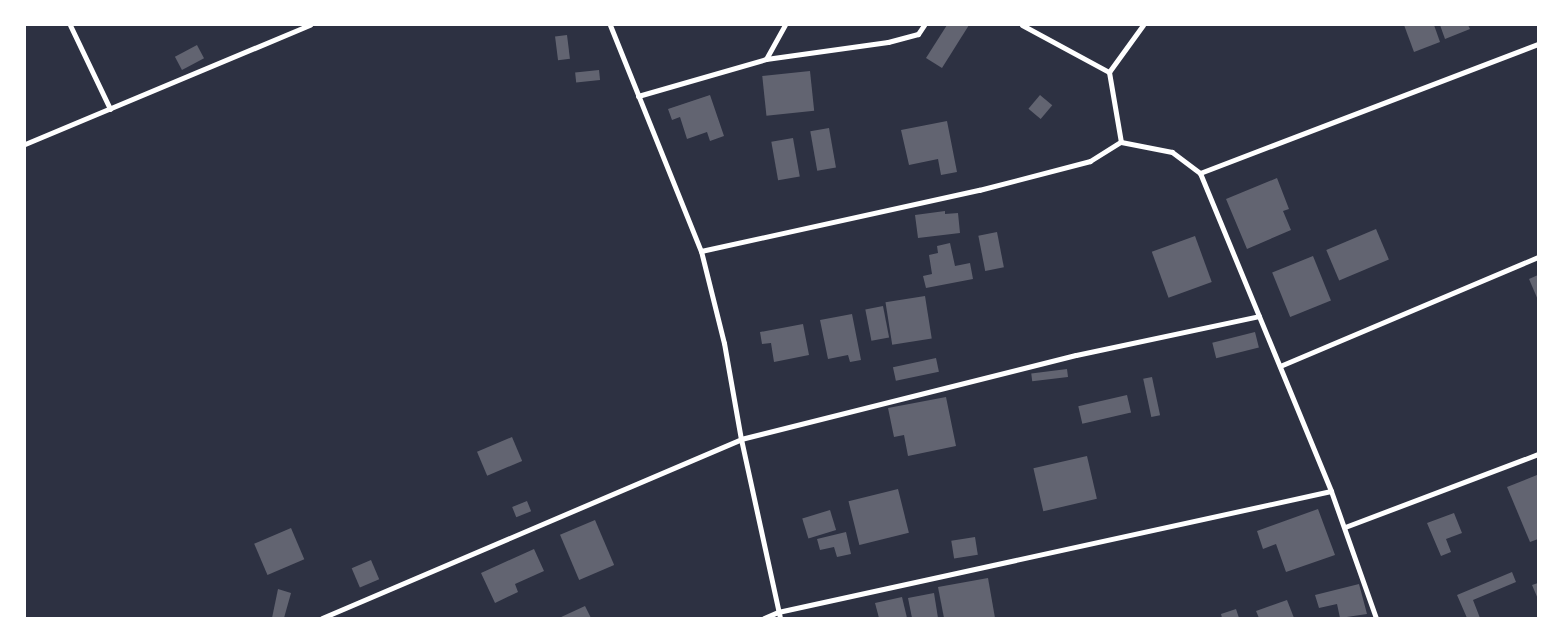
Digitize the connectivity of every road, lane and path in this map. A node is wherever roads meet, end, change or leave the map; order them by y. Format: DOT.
graph roads {
  1 [pos="70,25"];
  2 [pos="310,25"];
  3 [pos="610,25"];
  4 [pos="785,25"];
  5 [pos="924,25"];
  6 [pos="1022,25"];
  7 [pos="1143,25"];
  8 [pos="1538,44"];
  9 [pos="766,59"];
  10 [pos="1109,72"];
  11 [pos="638,96"];
  12 [pos="110,109"];
  13 [pos="1120,142"];
  14 [pos="25,144"];
  15 [pos="1200,173"];
  16 [pos="701,251"];
  17 [pos="1538,257"];
  18 [pos="1259,316"];
  19 [pos="1280,366"];
  20 [pos="741,439"];
  21 [pos="1538,454"];
  22 [pos="1331,491"];
  23 [pos="1345,528"];
  24 [pos="778,612"];
  25 [pos="322,618"];
  26 [pos="764,618"];
  27 [pos="780,618"];
  28 [pos="1376,618"];
  1 -- 12 [label="street"];
  2 -- 12 [label="street"];
  3 -- 11 [label="street"];
  4 -- 9 [label="street"];
  5 -- 9 [label="street"];
  6 -- 10 [label="street"];
  7 -- 10 [label="street"];
  8 -- 15 [label="street"];
  9 -- 11 [label="street"];
  10 -- 13 [label="street"];
  11 -- 16 [label="street"];
  12 -- 14 [label="street"];
  13 -- 15 [label="street"];
  13 -- 16 [label="street"];
  15 -- 18 [label="street"];
  16 -- 20 [label="street"];
  17 -- 19 [label="street"];
  18 -- 19 [label="street"];
  18 -- 20 [label="street"];
  19 -- 22 [label="street"];
  20 -- 24 [label="street"];
  20 -- 25 [label="street"];
  21 -- 23 [label="street"];
  22 -- 23 [label="street"];
  22 -- 24 [label="street"];
  23 -- 28 [label="street"];
  24 -- 26 [label="street"];
  24 -- 27 [label="street"];
}
